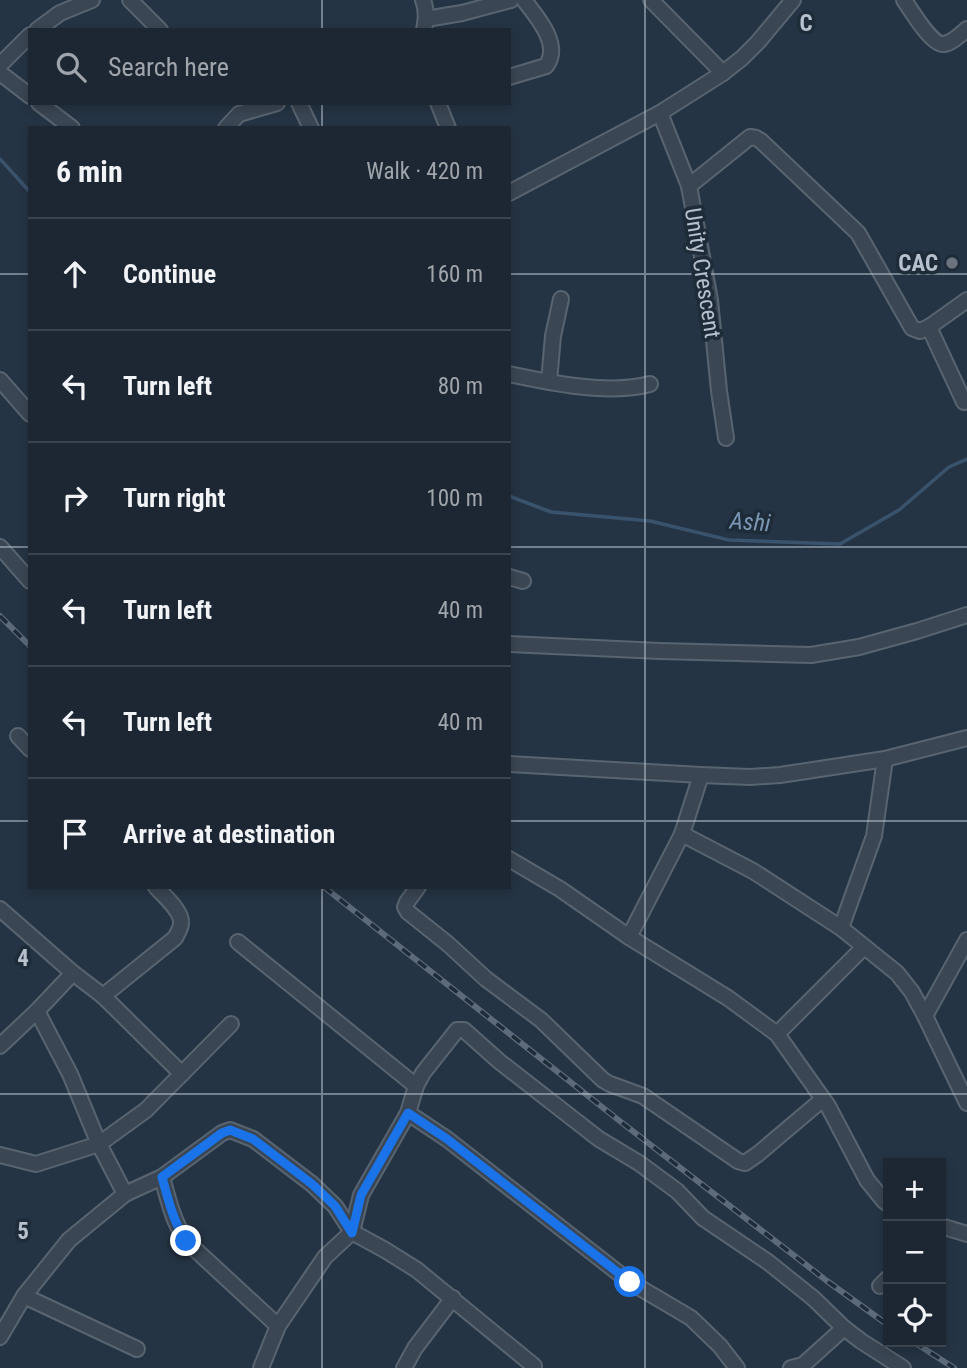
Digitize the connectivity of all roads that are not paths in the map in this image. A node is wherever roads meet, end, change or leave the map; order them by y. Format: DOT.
graph roads {
  1 [pos="92,0"];
  2 [pos="130,0"];
  3 [pos="423,0"];
  4 [pos="511,0"];
  5 [pos="524,0"];
  6 [pos="651,0"];
  7 [pos="793,0"];
  8 [pos="904,0"];
  9 [pos="425,25"];
  10 [pos="40,28"];
  11 [pos="158,28"];
  12 [pos="967,29"];
  13 [pos="28,37"];
  14 [pos="0,65"];
  15 [pos="723,73"];
  16 [pos="0,74"];
  17 [pos="511,75"];
  18 [pos="28,95"];
  19 [pos="42,105"];
  20 [pos="261,105"];
  21 [pos="300,105"];
  22 [pos="439,105"];
  23 [pos="237,108"];
  24 [pos="660,113"];
  25 [pos="69,126"];
  26 [pos="227,126"];
  27 [pos="310,126"];
  28 [pos="446,126"];
  29 [pos="689,186"];
  30 [pos="511,192"];
  31 [pos="561,299"];
  32 [pos="967,300"];
  33 [pos="929,327"];
  34 [pos="511,374"];
  35 [pos="0,380"];
  36 [pos="549,382"];
  37 [pos="650,384"];
  38 [pos="964,402"];
  39 [pos="28,412"];
  40 [pos="726,438"];
  41 [pos="0,547"];
  42 [pos="28,579"];
  43 [pos="967,615"];
  44 [pos="511,644"];
  45 [pos="18,736"];
  46 [pos="967,738"];
  47 [pos="28,747"];
  48 [pos="885,759"];
  49 [pos="511,764"];
  50 [pos="701,775"];
  51 [pos="682,834"];
  52 [pos="511,860"];
  53 [pos="158,889"];
  54 [pos="417,889"];
  55 [pos="0,909"];
  56 [pos="841,928"];
  57 [pos="629,937"];
  58 [pos="967,940"];
  59 [pos="239,942"];
  60 [pos="864,947"];
  61 [pos="73,973"];
  62 [pos="103,996"];
  63 [pos="37,1011"];
  64 [pos="925,1016"];
  65 [pos="231,1024"];
  66 [pos="777,1034"];
  67 [pos="0,1046"];
  68 [pos="182,1074"];
  69 [pos="416,1086"];
  70 [pos="823,1099"];
  71 [pos="967,1103"];
  72 [pos="408,1113"];
  73 [pos="99,1144"];
  74 [pos="0,1155"];
  75 [pos="162,1177"];
  76 [pos="125,1194"];
  77 [pos="883,1200"];
  78 [pos="946,1228"];
  79 [pos="352,1233"];
  80 [pos="967,1234"];
  81 [pos="24,1296"];
  82 [pos="453,1297"];
  83 [pos="278,1326"];
  84 [pos="844,1328"];
  85 [pos="0,1337"];
  86 [pos="137,1349"];
  87 [pos="534,1366"];
  88 [pos="799,1367"];
  89 [pos="261,1368"];
  90 [pos="404,1368"];
  91 [pos="737,1368"];
  92 [pos="903,1368"];
  1 -- 10 [label="street"];
  2 -- 11 [label="street"];
  3 -- 9 [label="street"];
  4 -- 9 [label="street"];
  5 -- 17 [label="street"];
  6 -- 15 [label="street"];
  7 -- 15 [label="street"];
  8 -- 12 [label="street"];
  13 -- 14 [label="street"];
  15 -- 24 [label="street"];
  16 -- 18 [label="street"];
  19 -- 25 [label="street"];
  20 -- 23 [label="street"];
  21 -- 27 [label="street"];
  22 -- 28 [label="street"];
  23 -- 26 [label="street"];
  24 -- 29 [label="street, Unity Crescent"];
  24 -- 30 [label="street"];
  29 -- 33 [label="street"];
  29 -- 40 [label="street, Unity Crescent"];
  31 -- 36 [label="street"];
  32 -- 33 [label="street"];
  33 -- 38 [label="street"];
  34 -- 36 [label="street"];
  35 -- 39 [label="street"];
  36 -- 37 [label="street"];
  41 -- 42 [label="street"];
  43 -- 44 [label="street"];
  45 -- 47 [label="street"];
  46 -- 48 [label="street"];
  48 -- 50 [label="street"];
  48 -- 56 [label="street"];
  49 -- 50 [label="street"];
  50 -- 51 [label="street"];
  51 -- 56 [label="street"];
  51 -- 57 [label="street"];
  52 -- 57 [label="street"];
  53 -- 62 [label="street"];
  54 -- 70 [label="street"];
  55 -- 61 [label="street"];
  56 -- 60 [label="street"];
  57 -- 66 [label="street"];
  58 -- 64 [label="street"];
  59 -- 69 [label="street"];
  60 -- 64 [label="street"];
  60 -- 66 [label="street"];
  61 -- 62 [label="street"];
  61 -- 63 [label="street"];
  62 -- 68 [label="street"];
  63 -- 67 [label="street"];
  63 -- 73 [label="street"];
  64 -- 71 [label="street"];
  65 -- 68 [label="street"];
  66 -- 70 [label="street"];
  68 -- 73 [label="street"];
  69 -- 72 [label="street"];
  69 -- 84 [label="street"];
  70 -- 77 [label="street"];
  72 -- 79 [label="street"];
  72 -- 91 [label="street"];
  73 -- 74 [label="street"];
  73 -- 76 [label="street"];
  75 -- 76 [label="street"];
  75 -- 79 [label="street"];
  75 -- 83 [label="street"];
  76 -- 81 [label="street"];
  78 -- 80 [label="street"];
  79 -- 82 [label="street"];
  79 -- 83 [label="street"];
  81 -- 85 [label="street"];
  81 -- 86 [label="street"];
  82 -- 87 [label="street"];
  82 -- 90 [label="street"];
  83 -- 89 [label="street"];
  84 -- 88 [label="street"];
  84 -- 92 [label="street"];
}
